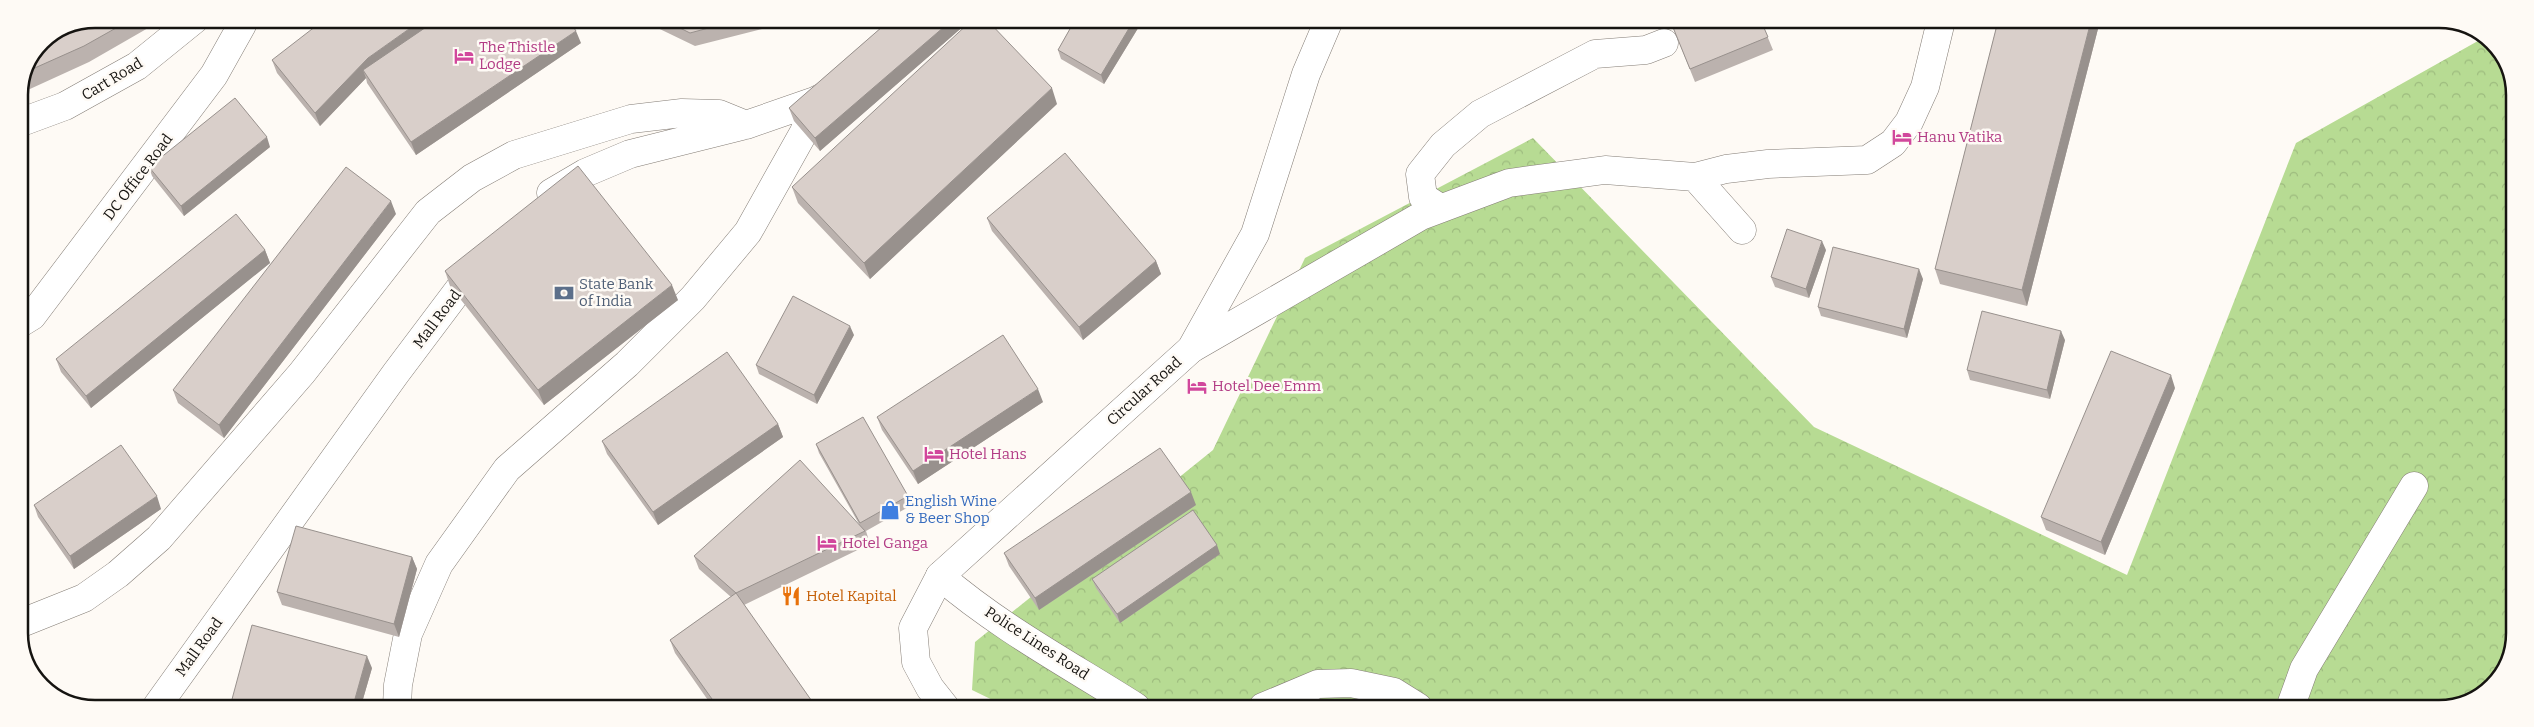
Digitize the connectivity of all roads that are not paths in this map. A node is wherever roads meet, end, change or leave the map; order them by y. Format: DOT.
graph roads {
  1 [pos="184,28"];
  2 [pos="240,28"];
  3 [pos="1326,28"];
  4 [pos="1939,28"];
  5 [pos="1664,43"];
  6 [pos="848,82"];
  7 [pos="816,101"];
  8 [pos="28,119"];
  9 [pos="746,125"];
  10 [pos="1695,177"];
  11 [pos="530,206"];
  12 [pos="1440,208"];
  13 [pos="1742,230"];
  14 [pos="497,242"];
  15 [pos="28,318"];
  16 [pos="1191,349"];
  17 [pos="2414,486"];
  18 [pos="940,576"];
  19 [pos="28,620"];
  20 [pos="161,700"];
  21 [pos="397,700"];
  22 [pos="939,700"];
  23 [pos="1125,700"];
  24 [pos="1280,700"];
  25 [pos="1407,700"];
  26 [pos="2293,700"];
  1 -- 8 [label="street, Cart Road"];
  2 -- 15 [label="street, DC Office Road"];
  3 -- 16 [label="street, Circular Road"];
  4 -- 10 [label="street"];
  5 -- 12 [label="street"];
  6 -- 7 [label="street"];
  7 -- 9 [label="street"];
  7 -- 21 [label="street"];
  9 -- 11 [label="street"];
  9 -- 19 [label="street"];
  10 -- 12 [label="street"];
  10 -- 13 [label="street"];
  12 -- 16 [label="street"];
  14 -- 20 [label="street, Mall Road"];
  16 -- 18 [label="street, Circular Road"];
  17 -- 26 [label="street"];
  18 -- 22 [label="street, Circular Road"];
  18 -- 23 [label="street, Police Lines Road"];
  24 -- 25 [label="street"];
}
